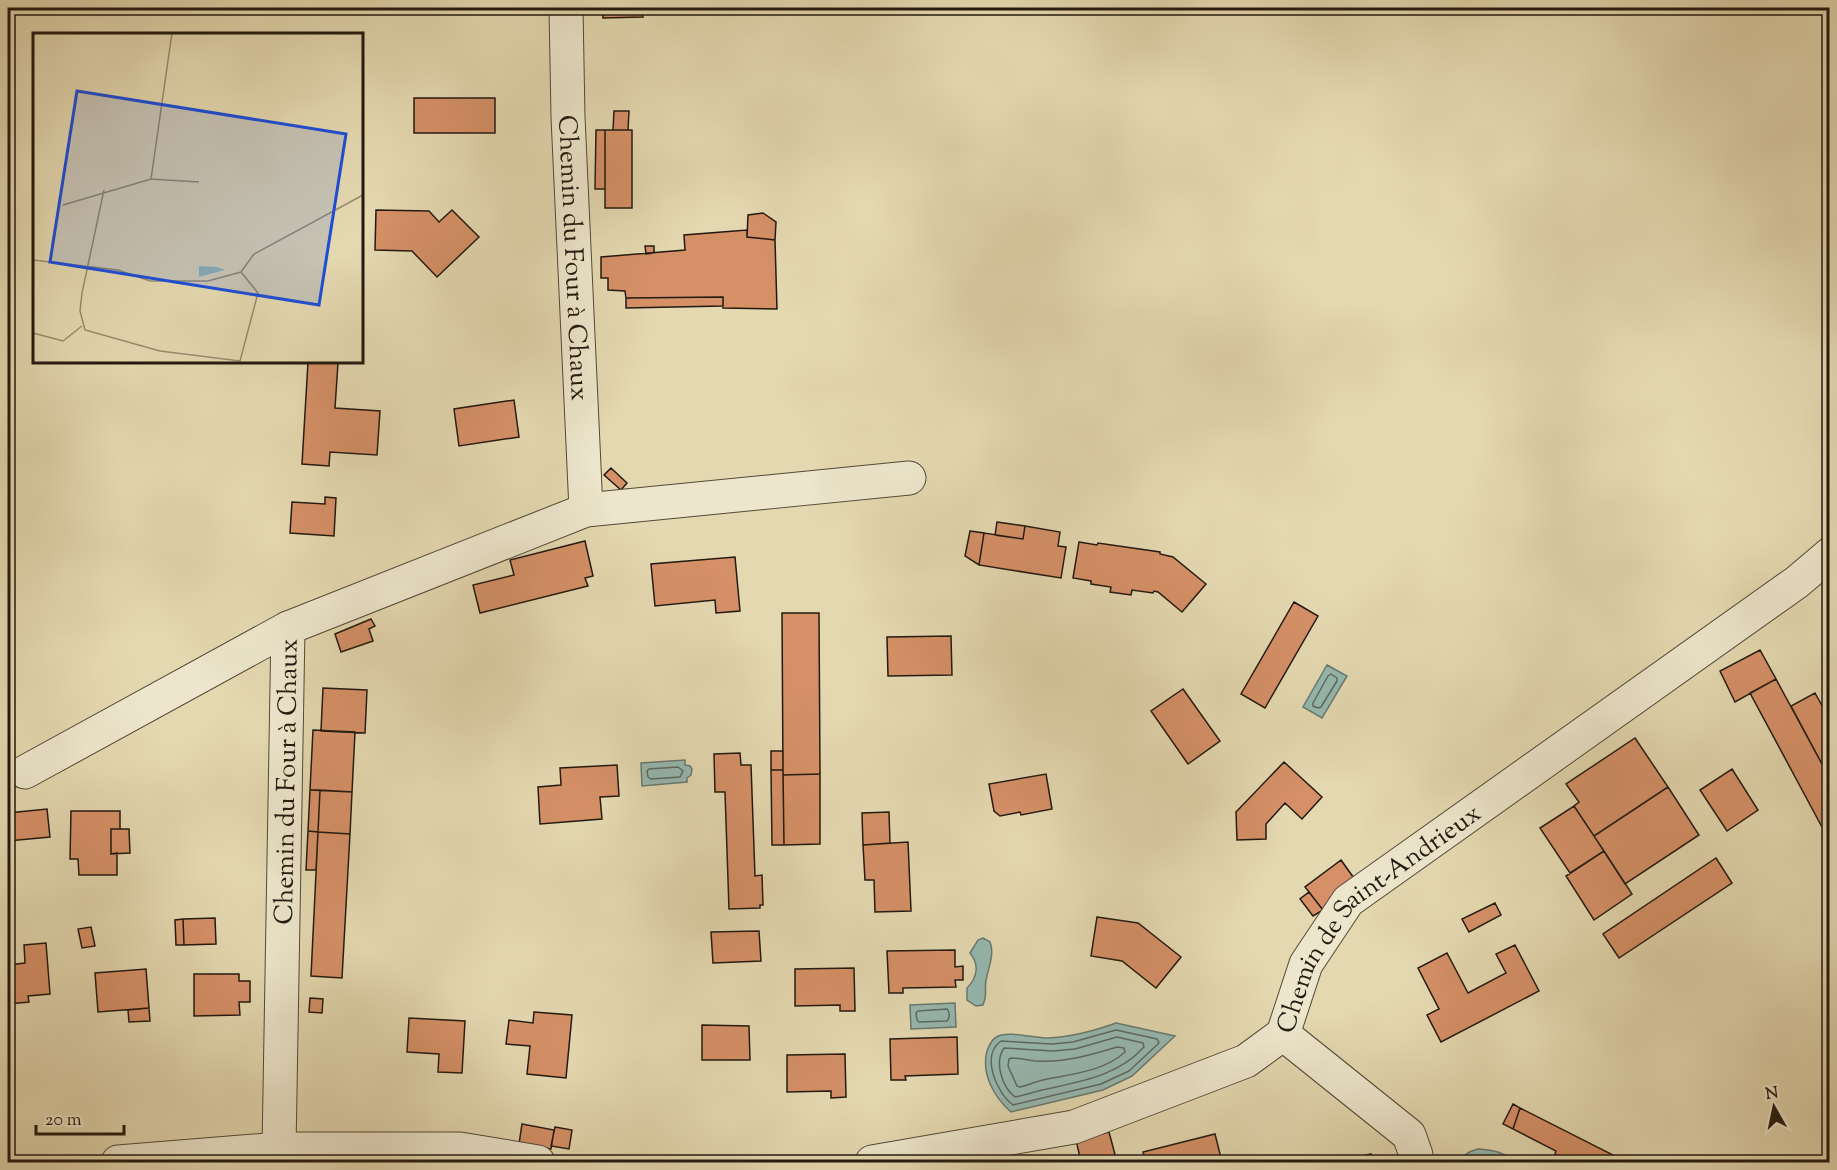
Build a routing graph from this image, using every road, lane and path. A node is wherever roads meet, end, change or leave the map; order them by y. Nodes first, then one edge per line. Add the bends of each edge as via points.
1 (566, 8) edge
2 (909, 478) dead end
3 (586, 510) junction
4 (1830, 554) edge
5 (288, 628) junction
6 (25, 772) dead end
7 (1283, 1034) junction
8 (277, 1156) edge
9 (118, 1162) edge
10 (538, 1162) edge
11 (872, 1162) edge
12 (1415, 1162) edge

1 - 3 street, Chemin du Four à Chaux
2 - 3 street, Chemin du Four à Chaux
3 - 5 street, Chemin du Four à Chaux
4 - 7 street, Chemin de Saint-Andrieux via 1797,582 1348,901 1306,964
5 - 6 street
5 - 8 street, Chemin du Four à Chaux
7 - 11 street, Chemin de Saint-Andrieux via 1246,1061 1074,1126
7 - 12 street via 1409,1134
8 - 9 street
8 - 10 street via 460,1149

